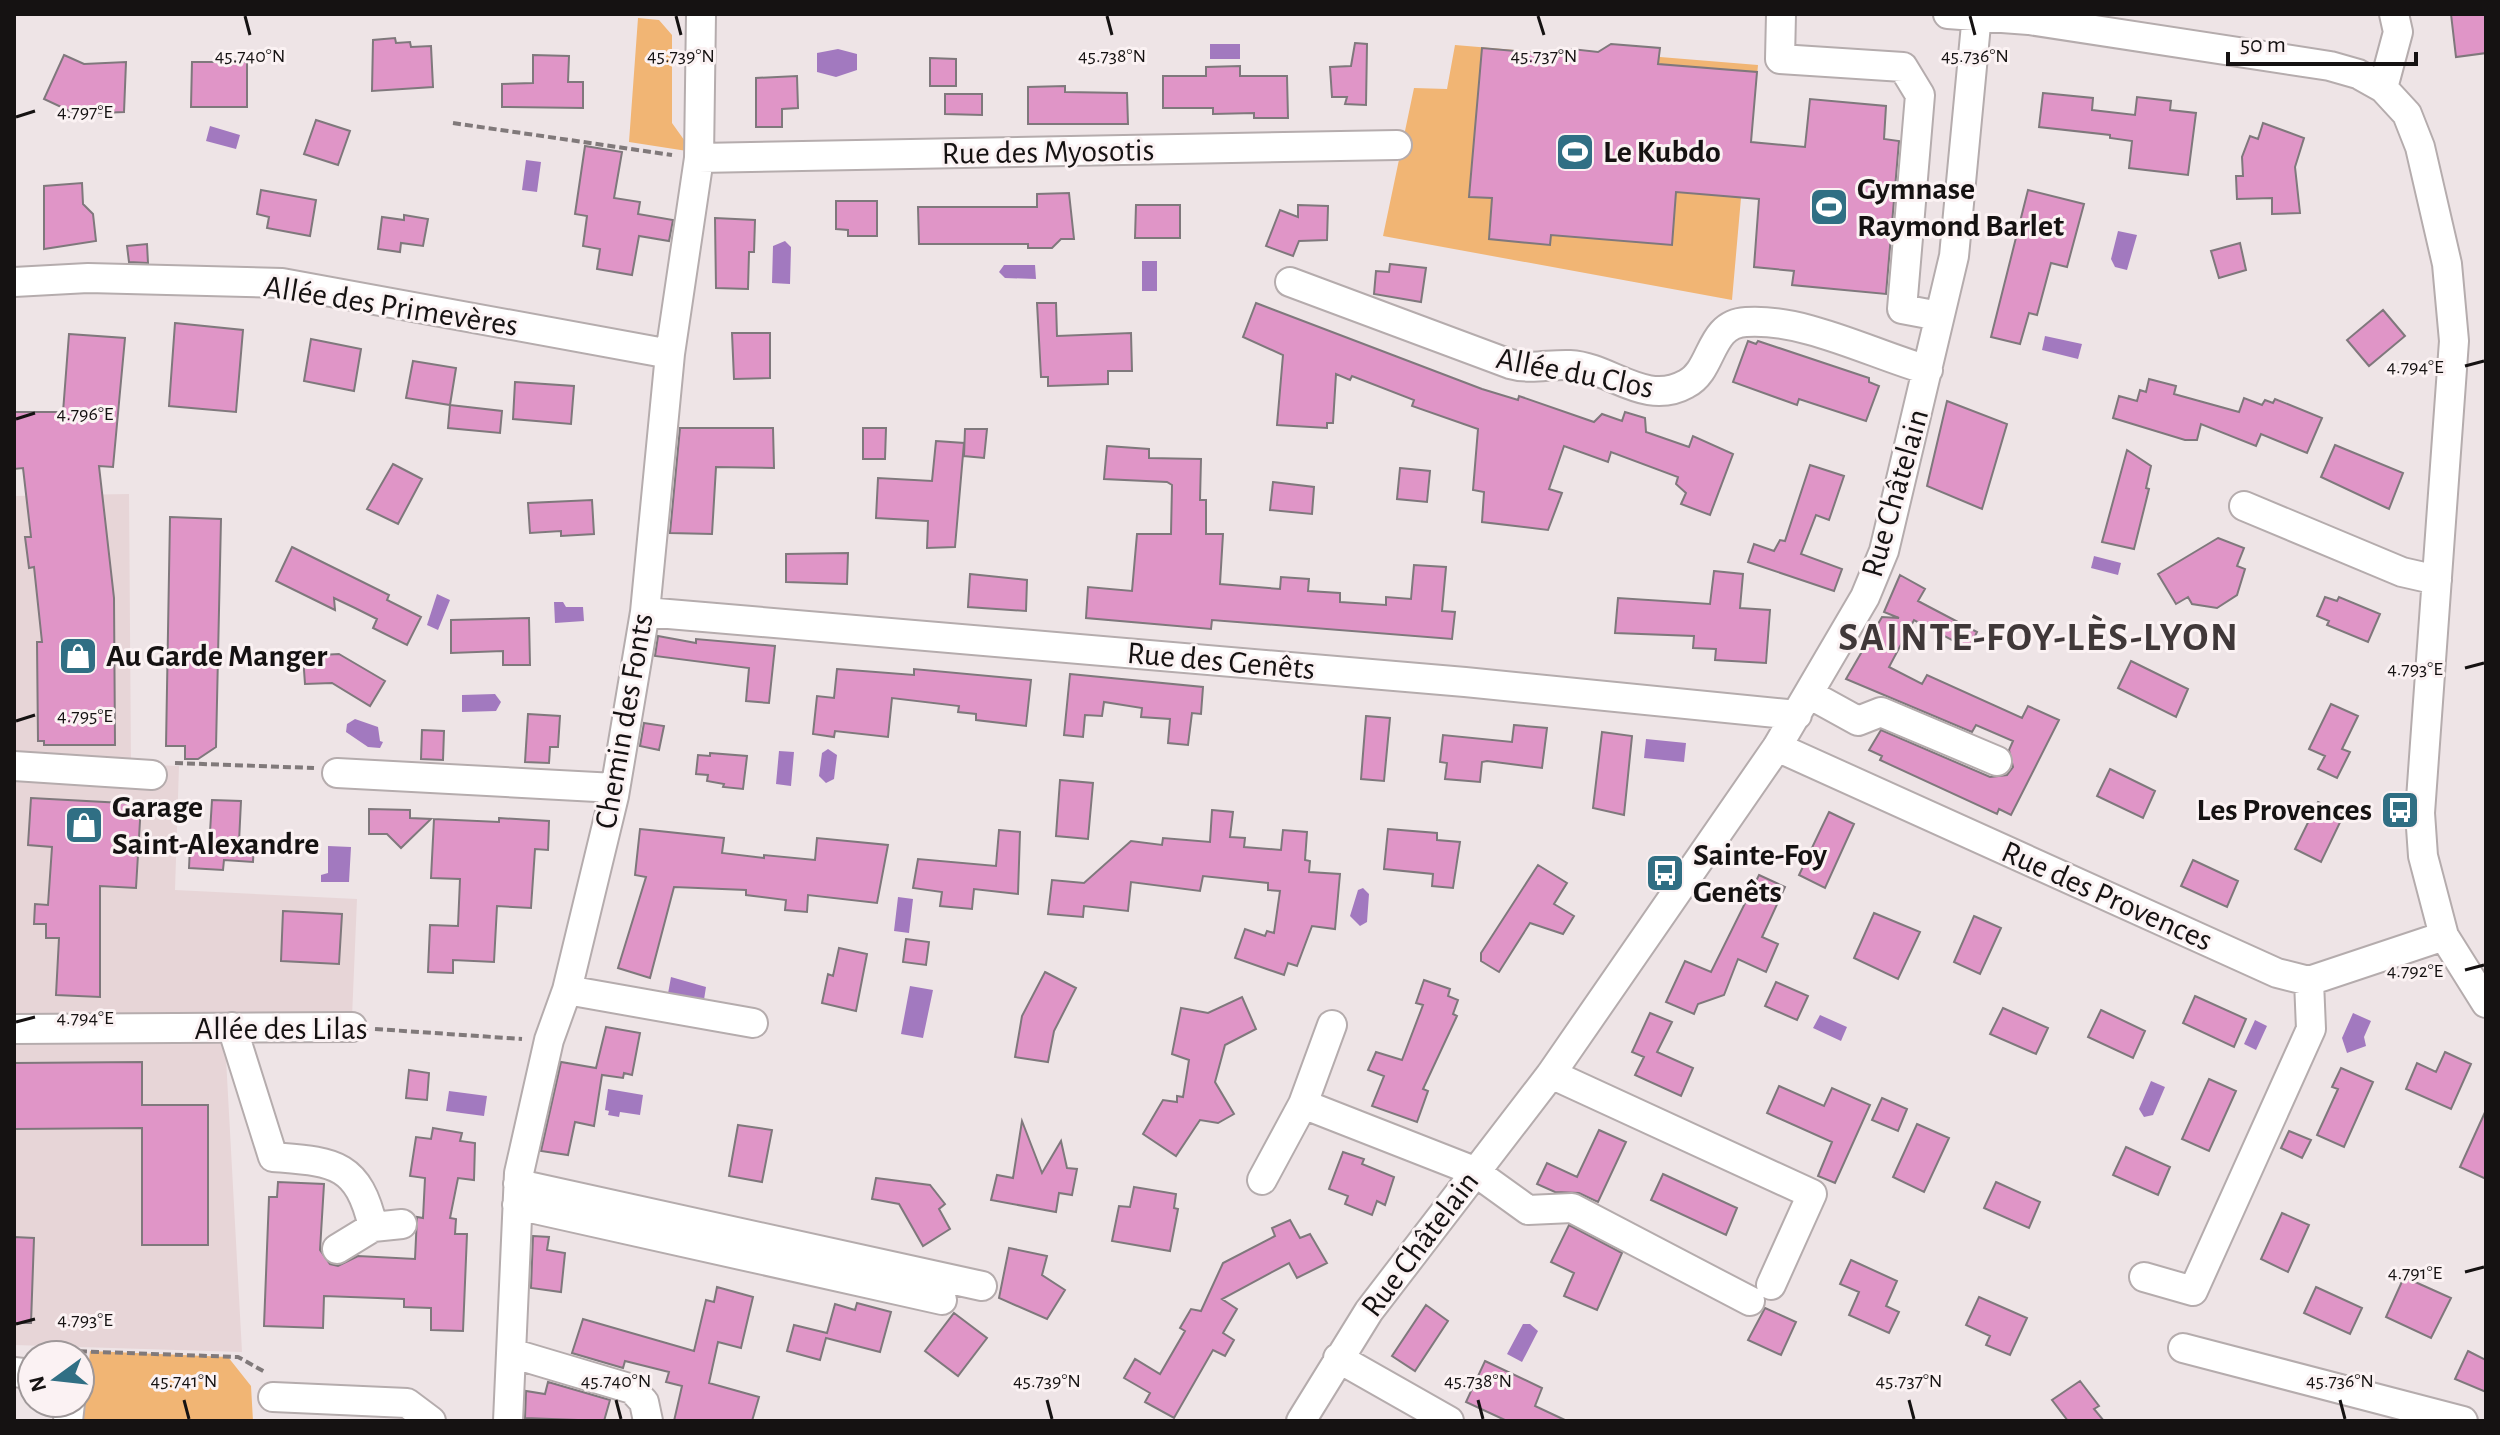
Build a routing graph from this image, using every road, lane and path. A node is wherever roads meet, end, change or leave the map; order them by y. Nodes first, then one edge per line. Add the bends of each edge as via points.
1 (701, 14) edge
2 (1781, 14) edge
3 (1948, 14) edge
4 (2394, 14) edge
5 (1977, 15) edge
6 (2383, 88) junction
7 (453, 123) dead end
8 (1397, 145) dead end
9 (699, 158) junction
10 (14, 282) edge
11 (1290, 282) dead end
12 (1939, 316) junction
13 (670, 354) junction
14 (1928, 370) junction
15 (2244, 506) dead end
16 (2437, 580) junction
17 (645, 612) junction
18 (1803, 704) junction
19 (1777, 747) junction
20 (1997, 761) dead end
21 (14, 766) edge
22 (337, 773) joint
23 (152, 775) joint
24 (615, 788) junction
25 (2444, 936) junction
26 (2309, 981) junction
27 (567, 990) junction
28 (2486, 1003) edge
29 (753, 1023) dead end
30 (1332, 1025) dead end
31 (232, 1027) junction
32 (352, 1027) joint
33 (14, 1029) edge
34 (549, 1040) junction
35 (1551, 1074) junction
36 (1303, 1104) junction
37 (1474, 1171) junction
38 (1262, 1180) dead end
39 (518, 1194) junction
40 (402, 1224) dead end
41 (373, 1227) junction
42 (337, 1249) dead end
43 (2144, 1277) dead end
44 (982, 1286) dead end
45 (942, 1300) dead end
46 (2183, 1348) dead end
47 (511, 1353) junction
48 (1338, 1358) junction
49 (96, 1362) edge
50 (273, 1397) joint
51 (431, 1421) edge
52 (508, 1421) edge
53 (648, 1421) edge
54 (1301, 1421) edge
55 (1449, 1421) edge
56 (2463, 1421) edge

1 - 9 street, Chemin des Fonts
2 - 12 street via 1780,59 1903,67 1920,95 1902,309
3 - 5 street
4 - 6 street via 2398,32
5 - 6 street via 2296,58 2358,74
5 - 12 street, Rue Châtelain via 1954,256
6 - 16 street via 2407,114 2420,147 2452,300 2454,341
7 - 9 path
8 - 9 street, Rue des Myosotis
9 - 13 street, Chemin des Fonts
10 - 13 street, Allée des Primevères via 88,278 282,283
11 - 14 street, Allée du Clos via 1510,364 1529,369 1571,365 1660,393 1687,384 1700,373 1718,336 1743,322 1785,323
12 - 14 street, Rue Châtelain
13 - 17 street, Chemin des Fonts
14 - 18 street, Rue Châtelain via 1884,551 1865,597
15 - 16 street via 2402,572
16 - 25 street via 2420,813 2423,856
17 - 18 street, Rue des Genêts via 1465,682
17 - 24 street, Chemin des Fonts
18 - 19 street, Rue Châtelain
18 - 20 street via 1858,721 1881,712
19 - 26 street, Rue des Provences via 2277,973
19 - 35 street, Rue Châtelain
21 - 23 street
22 - 23 path via 323,768 174,763
22 - 24 street
24 - 27 street, Chemin des Fonts
25 - 26 street
25 - 28 street
26 - 43 street via 2311,1029 2193,1291
27 - 29 street
27 - 34 street, Chemin des Fonts
30 - 36 street
31 - 32 street, Allée des Lilas
31 - 33 street, Allée des Lilas
31 - 41 street via 273,1157 333,1163 351,1178
32 - 34 path, Allée des Lilas
34 - 39 street, Chemin des Fonts
35 - 37 street, Rue Châtelain
35 - 37 street via 1812,1194 1760,1293 1572,1208 1528,1210
36 - 37 street
36 - 38 street
37 - 48 street, Rue Châtelain
39 - 44 street
39 - 45 street
39 - 47 street, Chemin des Fonts
40 - 41 street
41 - 42 street
46 - 56 street
47 - 52 street, Chemin des Fonts
47 - 53 street via 632,1389 644,1402
48 - 54 street, Rue Châtelain
48 - 55 street
49 - 50 path via 238,1357 264,1369
50 - 51 street via 407,1403

